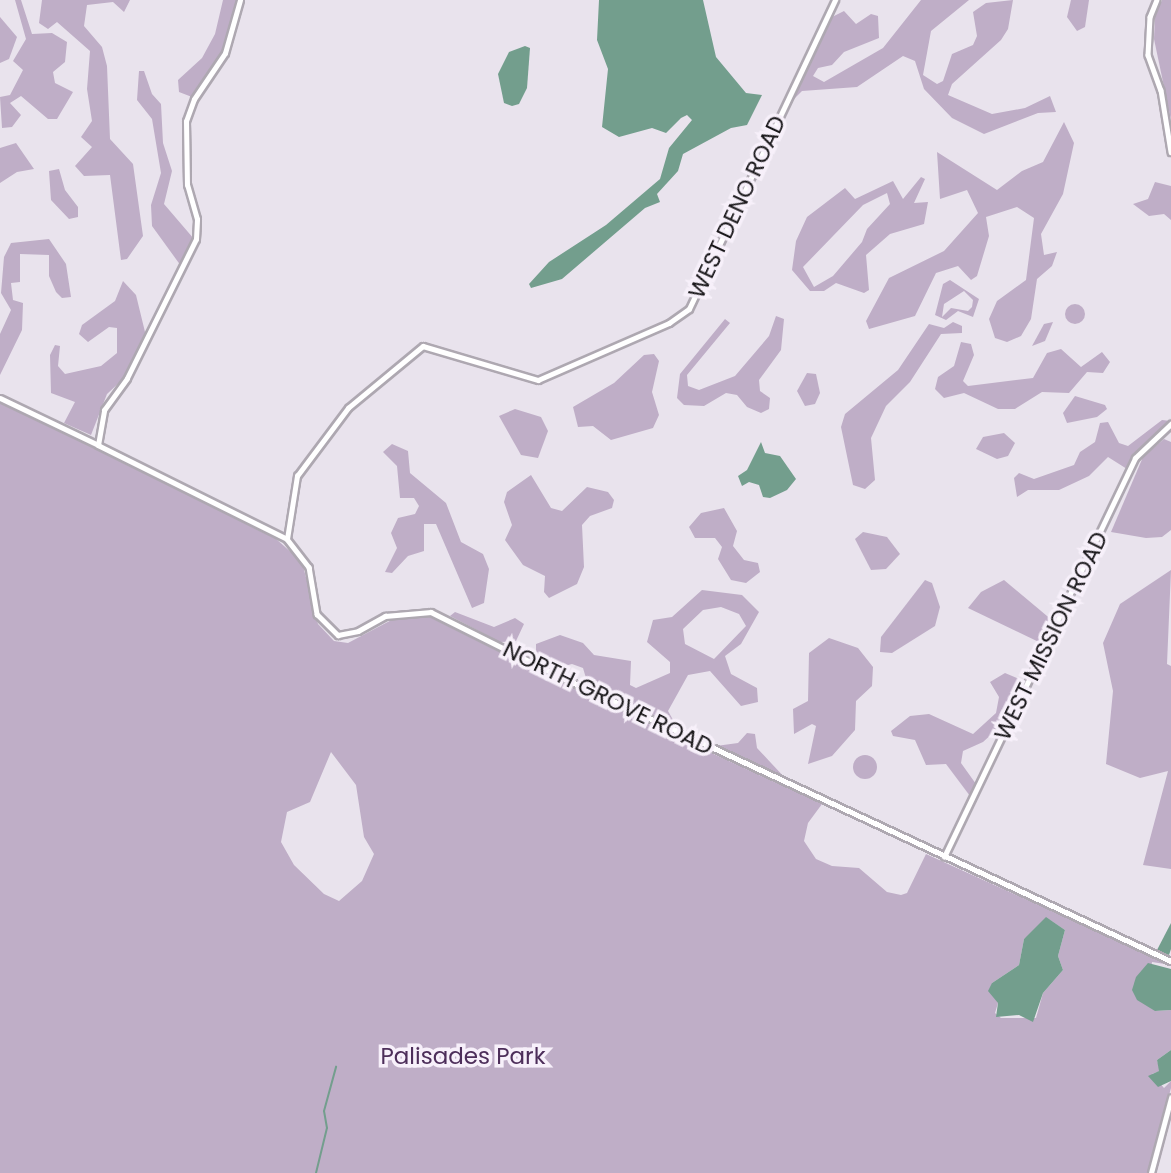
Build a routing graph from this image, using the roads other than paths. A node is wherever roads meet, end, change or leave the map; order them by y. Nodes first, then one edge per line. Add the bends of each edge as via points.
1 (240, 0) edge
2 (835, 0) edge
3 (1157, 0) edge
4 (1171, 152) edge
5 (0, 398) edge
6 (1171, 424) edge
7 (98, 445) junction
8 (286, 539) junction
9 (944, 857) junction
10 (1171, 961) edge
11 (1171, 1098) edge
12 (1151, 1173) edge

1 - 7 street via 225,54 194,99 186,121 187,185 197,219 196,239 127,378 104,410
2 - 8 street, WEST DENO ROAD via 689,309 669,323 538,380 423,346 348,408 297,476
3 - 4 street via 1150,17 1148,55 1161,90
5 - 7 street
6 - 9 street, WEST MISSION ROAD via 1135,458
7 - 8 street, NORTH GROVE ROAD
8 - 9 street, NORTH GROVE ROAD via 309,567 317,614 338,635 358,631 385,615 431,612
9 - 10 street, NORTH GROVE ROAD
11 - 12 street

